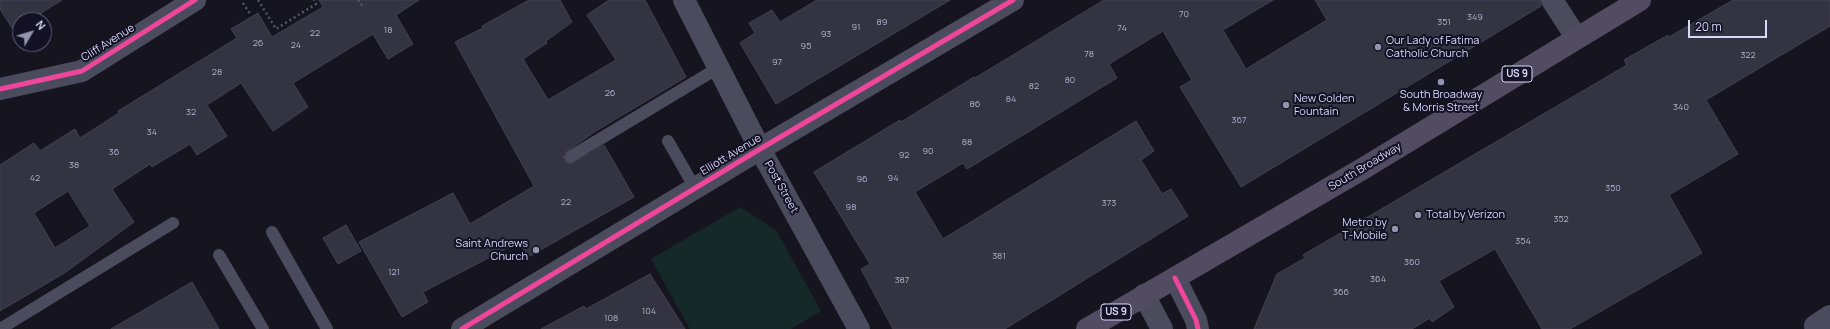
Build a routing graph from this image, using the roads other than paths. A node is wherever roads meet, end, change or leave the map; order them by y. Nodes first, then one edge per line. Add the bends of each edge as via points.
1 (195, 0) edge
2 (684, 0) edge
3 (1012, 0) edge
4 (1552, 0) edge
5 (1640, 0) edge
6 (1576, 37) junction
7 (718, 68) junction
8 (0, 89) edge
9 (668, 141) dead end
10 (760, 149) junction
11 (570, 157) dead end
12 (695, 188) junction
13 (173, 223) dead end
14 (272, 232) dead end
15 (219, 255) dead end
16 (1175, 278) junction
17 (1144, 295) junction
18 (0, 329) edge
19 (264, 329) edge
20 (327, 329) edge
21 (462, 329) edge
22 (859, 329) edge
23 (1088, 329) edge
24 (1162, 329) edge
25 (1198, 329) edge

1 - 8 street, Cliff Avenue via 82,71
2 - 7 street, Post Street
3 - 10 street, Elliott Avenue
4 - 6 street
5 - 6 main road, South Broadway / US 9
6 - 16 main road, South Broadway / US 9 via 1364,168
7 - 10 street, Post Street
7 - 11 lane
9 - 12 lane
10 - 12 street, Elliott Avenue
10 - 22 street, Post Street
12 - 21 street, Elliott Avenue
13 - 18 lane
14 - 20 lane
15 - 19 lane
16 - 17 main road, South Broadway / US 9
16 - 25 street
17 - 23 main road, South Broadway / US 9
17 - 24 street

